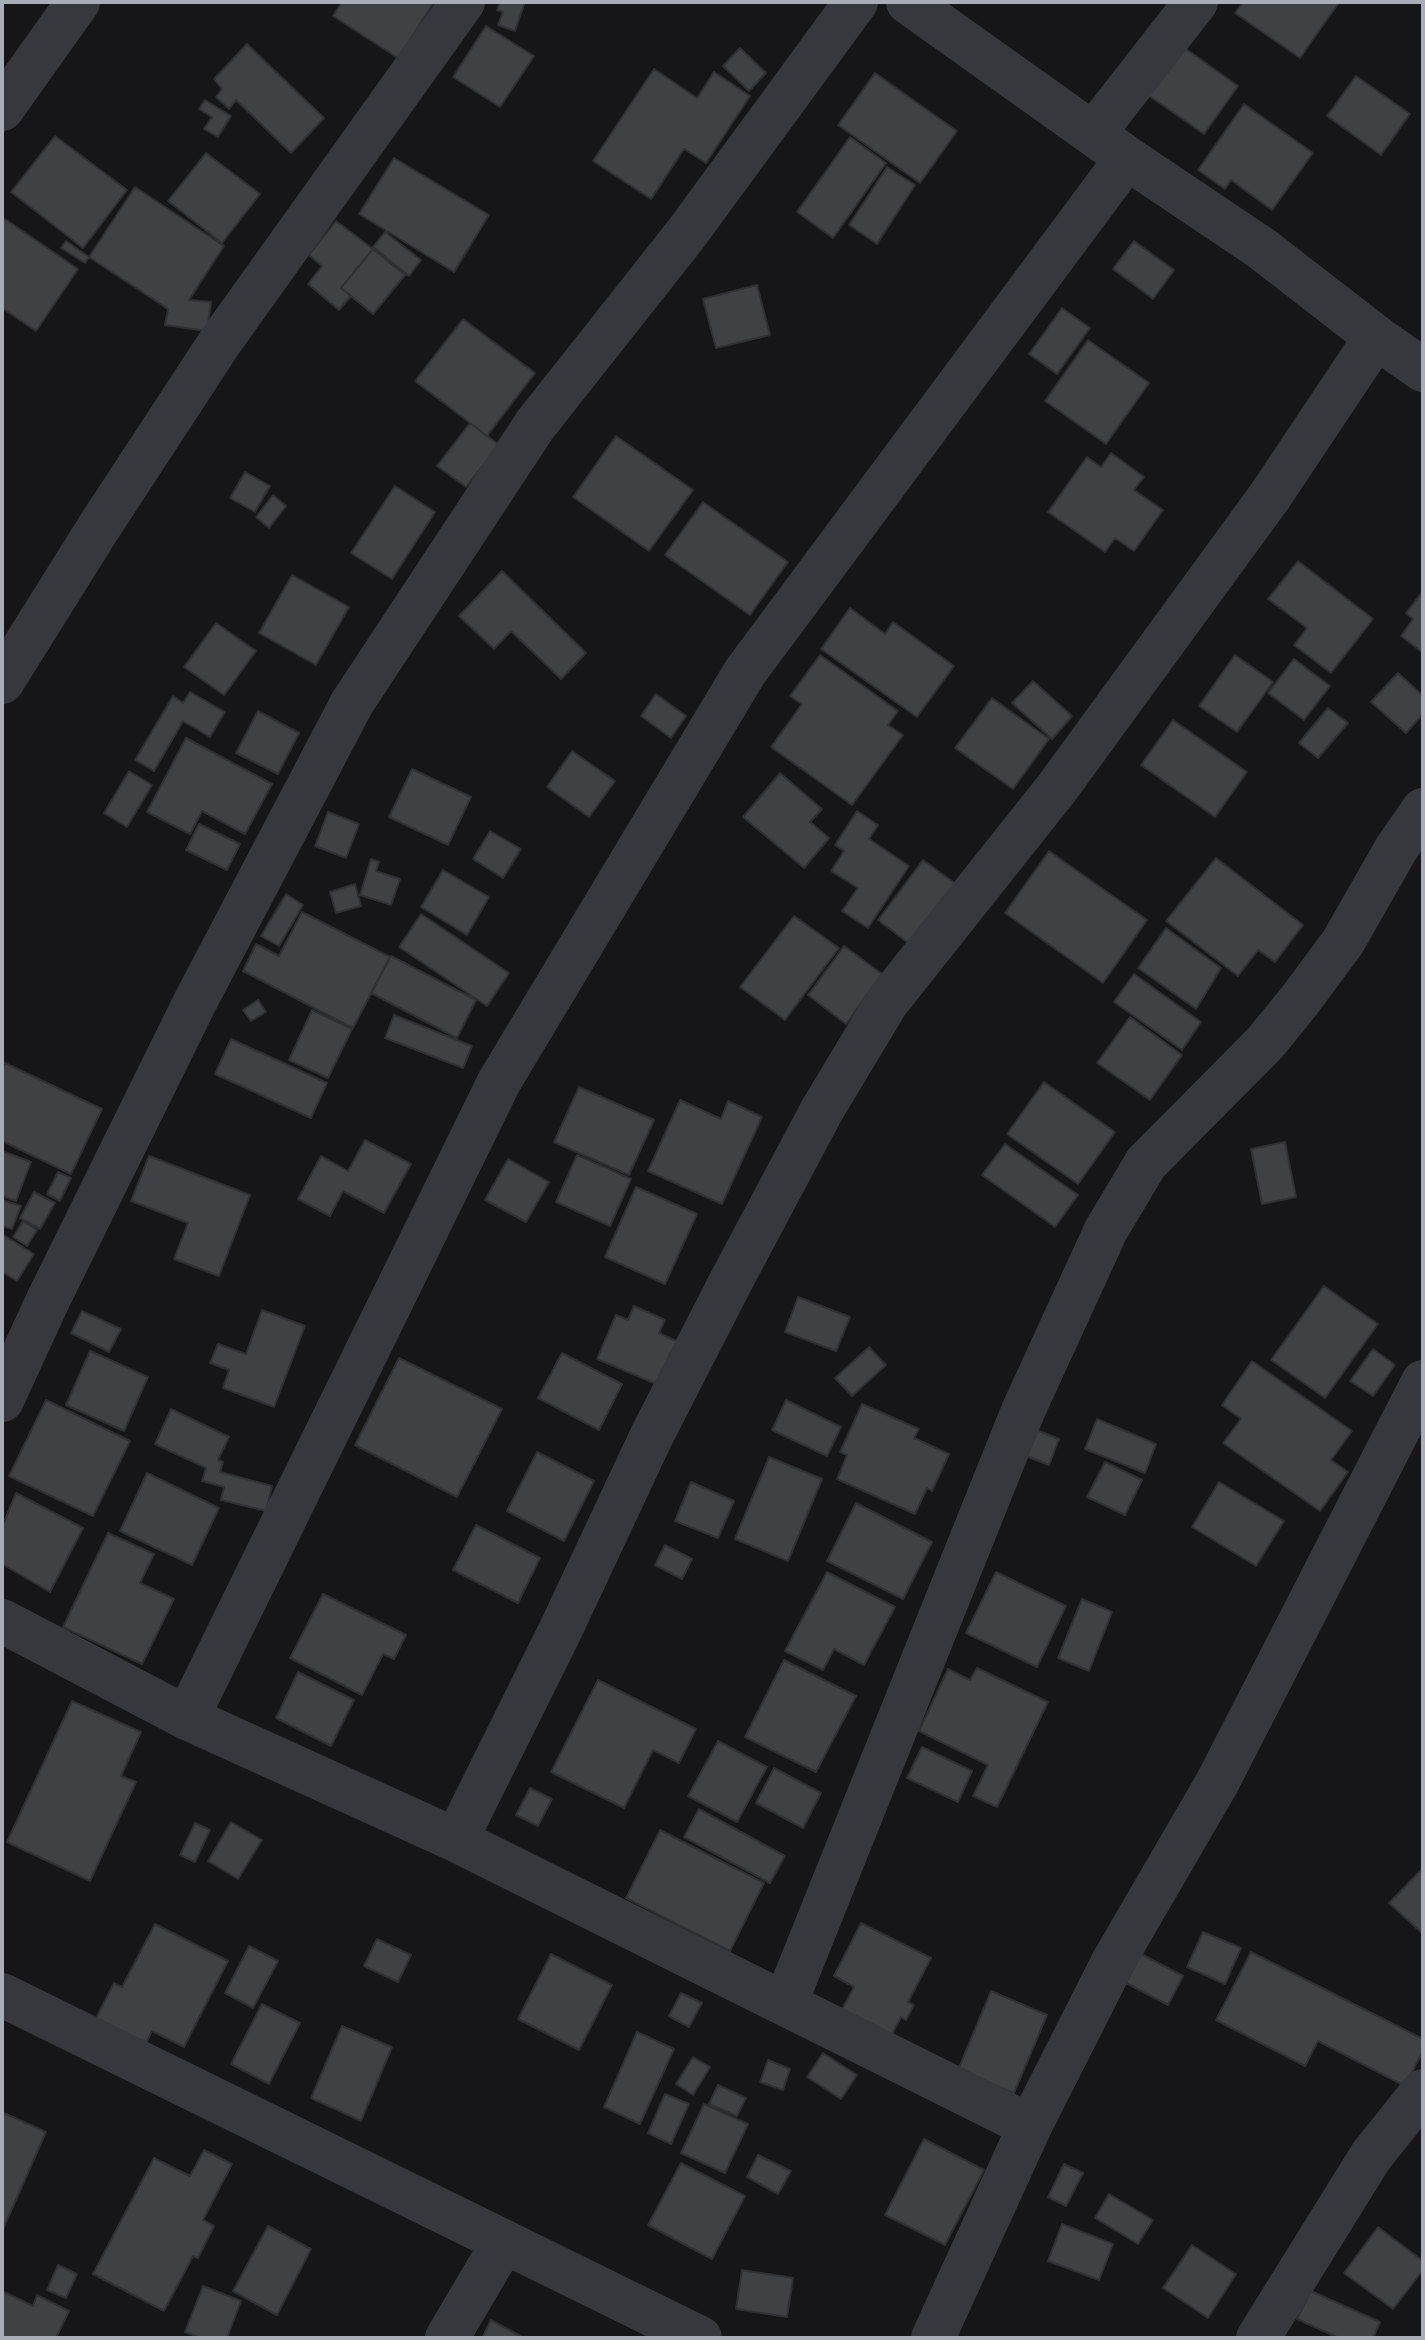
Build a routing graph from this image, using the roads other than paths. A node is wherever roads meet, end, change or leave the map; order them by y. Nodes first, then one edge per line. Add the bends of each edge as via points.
1 (78, 2) edge
2 (463, 2) edge
3 (856, 2) edge
4 (908, 2) edge
5 (1196, 2) edge
6 (2, 109) edge
7 (1110, 146) junction
8 (1376, 337) junction
9 (1423, 370) edge
10 (2, 682) edge
11 (1423, 810) edge
12 (1423, 1382) edge
13 (2, 1400) edge
14 (2, 1621) edge
15 (187, 1718) junction
16 (456, 1840) junction
17 (2, 1995) edge
18 (785, 2004) junction
19 (1423, 2091) edge
20 (1030, 2126) junction
21 (503, 2243) junction
22 (447, 2338) edge
23 (700, 2338) edge
24 (933, 2338) edge
25 (1258, 2338) edge

1 - 6 street
2 - 10 street via 220,342
3 - 13 street via 686,234 535,425 352,703 195,1002
4 - 7 street
5 - 7 street
7 - 8 street via 1261,248
7 - 15 street via 745,672 499,1082
8 - 9 street
8 - 16 street via 1270,496 1057,788 887,1002 822,1110 652,1435
11 - 18 street via 1343,942 1300,1000 1265,1043 1146,1163 1106,1230 1023,1411
12 - 20 street via 1217,1783 1113,1962
14 - 15 street
15 - 16 street
16 - 18 street
17 - 21 street
18 - 20 street
19 - 25 street via 1371,2156
20 - 24 street
21 - 22 street
21 - 23 street

